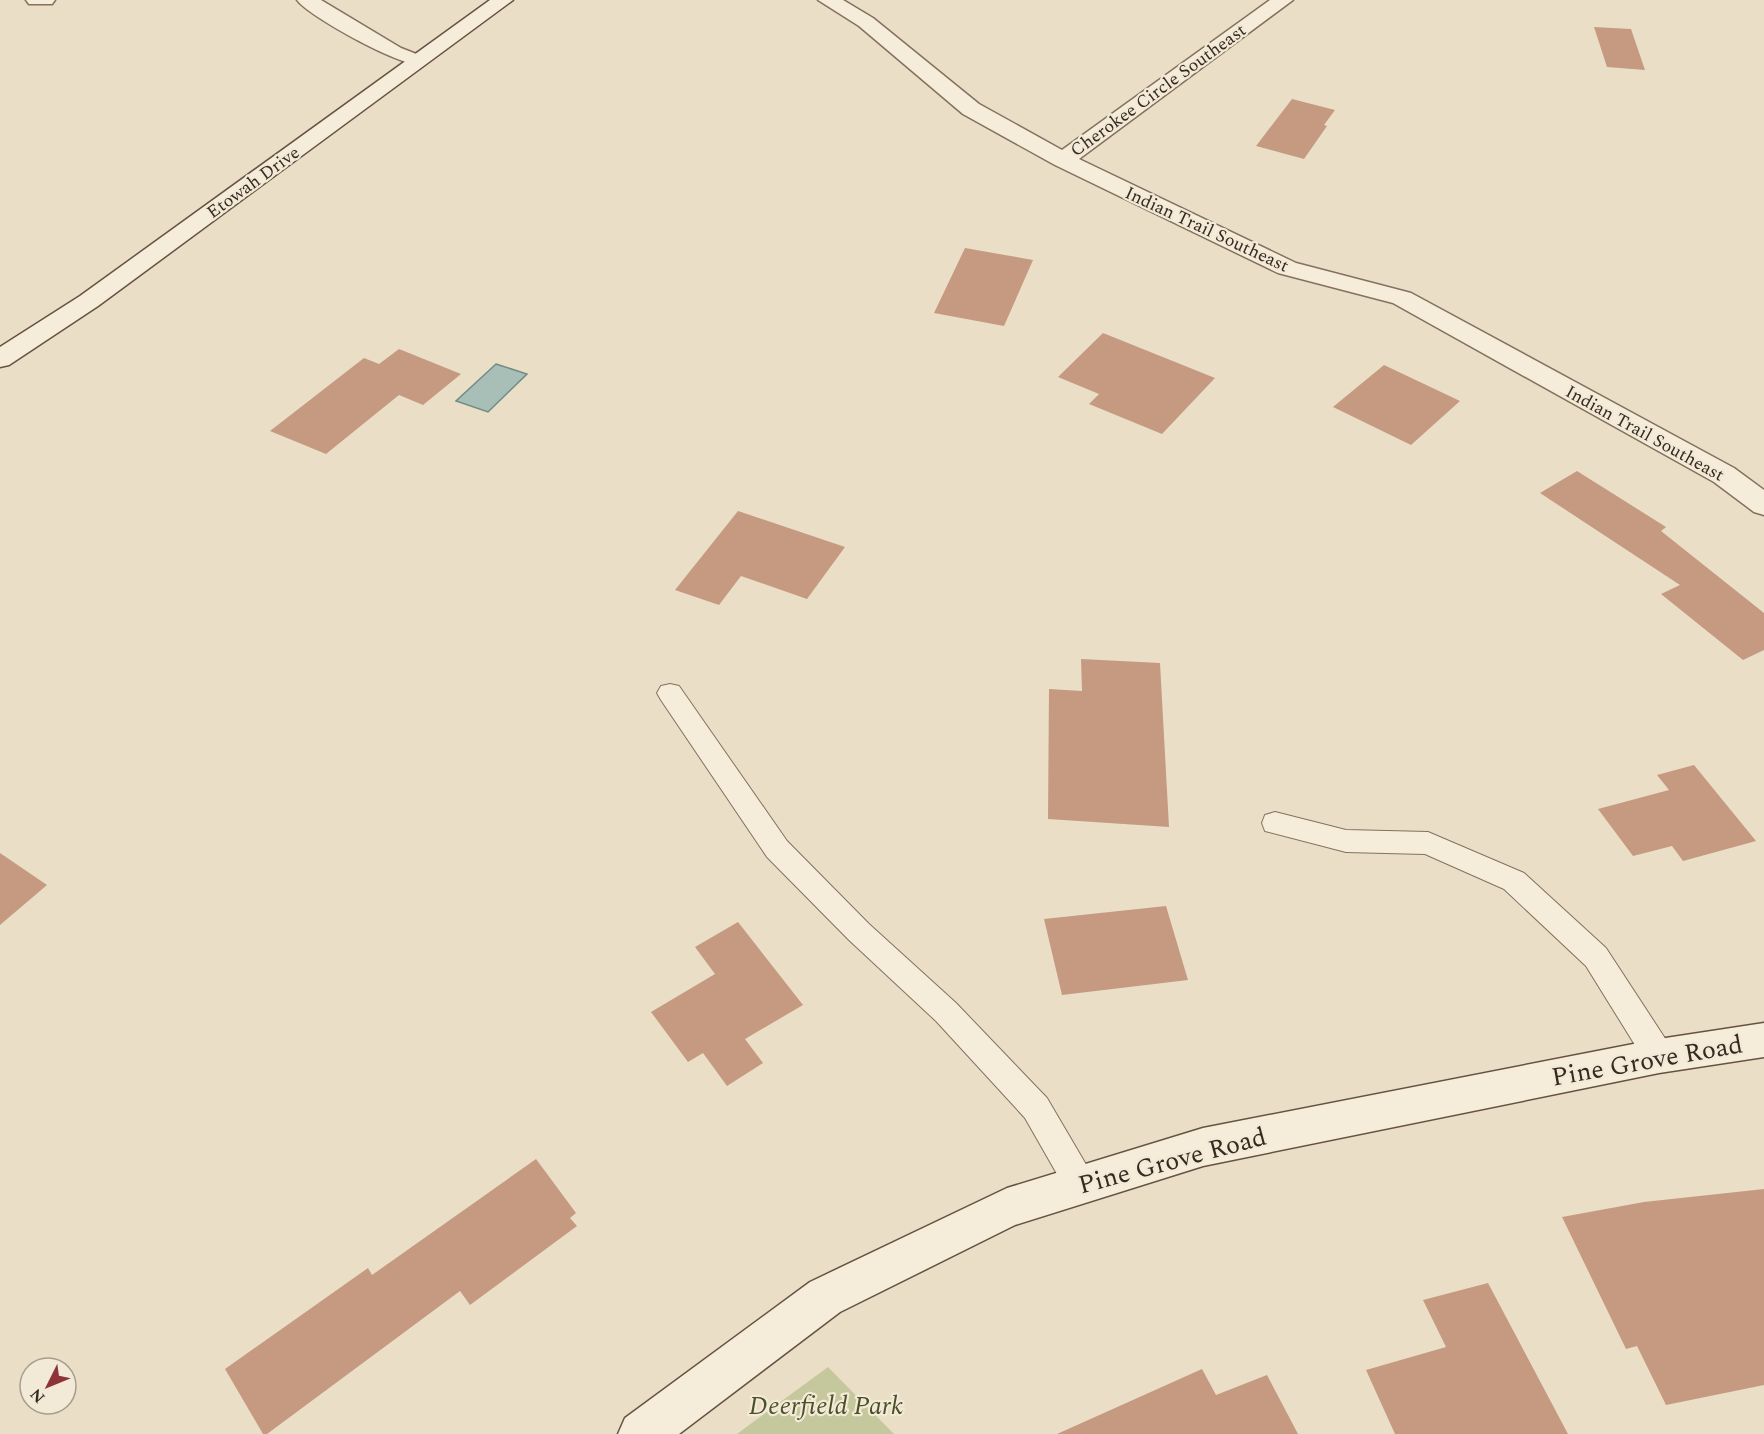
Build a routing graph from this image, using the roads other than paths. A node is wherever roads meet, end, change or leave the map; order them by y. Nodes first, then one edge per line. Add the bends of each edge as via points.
1 (36, 0) edge
2 (45, 0) edge
3 (307, 0) edge
4 (503, 0) edge
5 (828, 0) edge
6 (1283, 0) edge
7 (417, 61) junction
8 (1063, 160) junction
9 (0, 359) edge
10 (1761, 499) edge
11 (670, 693) dead end
12 (1275, 823) dead end
13 (1764, 1040) edge
14 (1659, 1056) junction
15 (1080, 1184) junction
16 (640, 1434) edge

1 - 2 street
3 - 7 street via 394,52
4 - 7 street, Etowah Drive
5 - 8 street, Indian Trail Southeast via 866,22 971,109
6 - 8 street, Cherokee Circle Southeast
7 - 9 street, Etowah Drive via 89,301
8 - 10 street, Indian Trail Southeast via 1287,268 1402,298
11 - 15 lane via 777,849 946,1012 1036,1108
12 - 14 lane via 1346,841 1428,843 1514,881 1596,957
13 - 14 street, Pine Grove Road
14 - 15 street, Pine Grove Road via 1203,1147
15 - 16 street, Pine Grove Road via 1007,1208 825,1297

